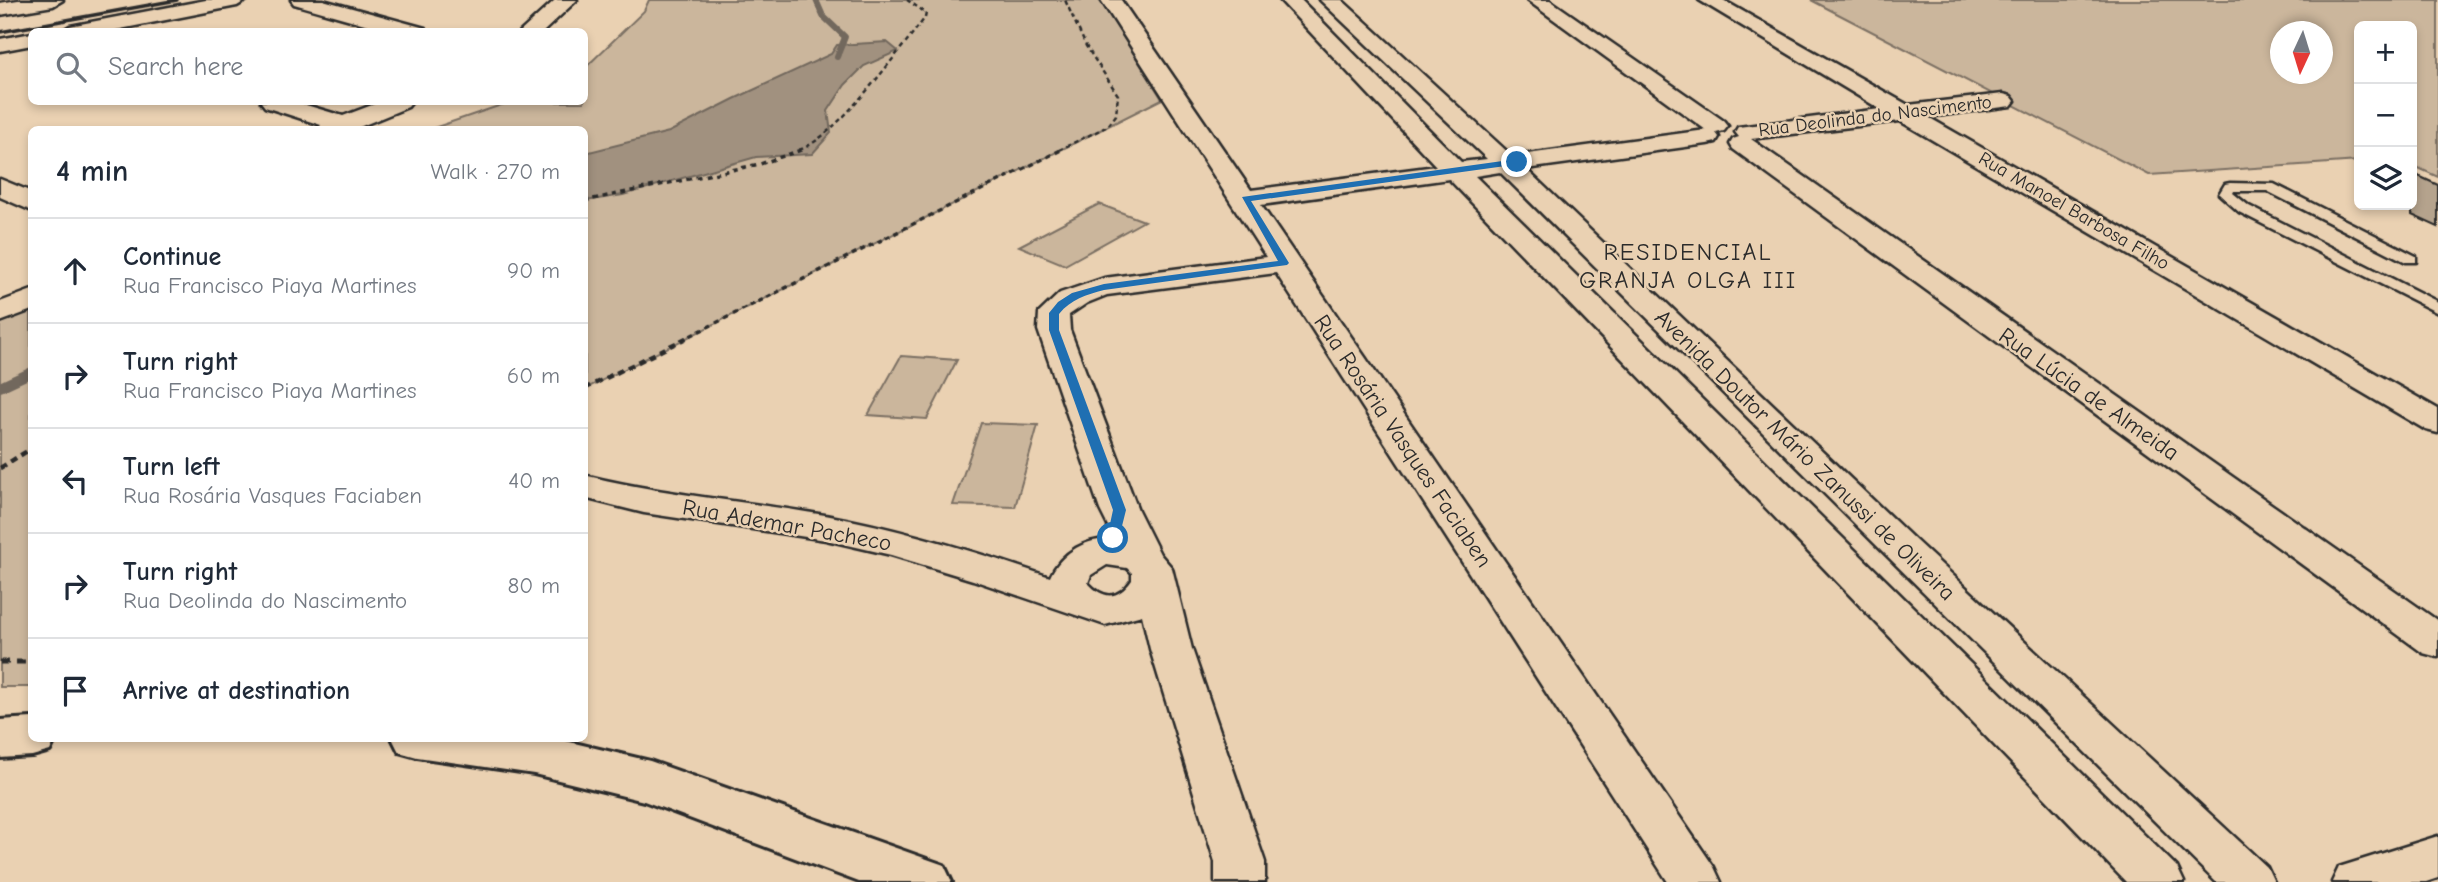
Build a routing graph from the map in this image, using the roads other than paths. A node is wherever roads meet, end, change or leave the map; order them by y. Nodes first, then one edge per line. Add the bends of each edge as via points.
1 (53, 0) edge
2 (237, 0) edge
3 (301, 0) edge
4 (567, 0) edge
5 (1111, 0) edge
6 (1290, 0) edge
7 (1331, 0) edge
8 (1537, 0) edge
9 (1709, 0) edge
10 (0, 9) edge
11 (91, 28) edge
12 (403, 28) edge
13 (535, 28) edge
14 (28, 40) edge
15 (0, 45) edge
16 (2003, 101) dead end
17 (281, 105) edge
18 (392, 105) edge
19 (1904, 113) junction
20 (334, 126) edge
21 (340, 126) edge
22 (1728, 135) junction
23 (1503, 164) junction
24 (1456, 170) junction
25 (0, 187) edge
26 (1245, 199) junction
27 (28, 201) edge
28 (2411, 259) dead end
29 (1284, 263) junction
30 (28, 301) edge
31 (2438, 308) edge
32 (0, 313) edge
33 (2438, 423) edge
34 (588, 487) edge
35 (1119, 510) junction
36 (1149, 569) junction
37 (1085, 583) junction
38 (2438, 642) edge
39 (1171, 649) junction
40 (446, 742) edge
41 (2438, 856) edge
42 (924, 882) edge
43 (1240, 882) edge
44 (1696, 882) edge
45 (2159, 882) edge
46 (2249, 882) edge
47 (2357, 882) edge

1 - 10 street
2 - 11 street
3 - 12 street
4 - 13 street
5 - 26 street, Rua Rosária Vasques Faciaben
6 - 24 street, Avenida Doutor Mário Zanussi de Oliveira
7 - 23 street, Avenida Doutor Mário Zanussi de Oliveira
8 - 22 street, Rua Lúcia de Almeida
9 - 19 street, Rua Manoel Barbosa Filho
14 - 15 street
16 - 19 street, Rua Deolinda do Nascimento
17 - 20 street
18 - 21 street
19 - 22 street, Rua Deolinda do Nascimento
19 - 33 street, Rua Manoel Barbosa Filho
22 - 23 street, Rua Deolinda do Nascimento
22 - 38 street, Rua Lúcia de Almeida
23 - 24 street, Rua Deolinda do Nascimento
23 - 46 street, Avenida Doutor Mário Zanussi de Oliveira
24 - 26 street, Rua Deolinda do Nascimento
24 - 45 street, Avenida Doutor Mário Zanussi de Oliveira
25 - 27 street
26 - 29 street, Rua Rosária Vasques Faciaben
28 - 31 lane via 2269,187 2230,187 2226,194 2244,209
29 - 35 street via 1104,287 1076,295 1054,313 1054,330
29 - 44 street, Rua Rosária Vasques Faciaben
30 - 32 street
34 - 37 street, Rua Ademar Pacheco via 697,511 892,542 988,569
35 - 36 street
35 - 37 street via 1113,538
36 - 37 street via 1121,552
36 - 37 street via 1152,588 1121,608
36 - 39 street
37 - 39 street, Rua Ademar Pacheco via 1156,633
39 - 43 street via 1240,862
40 - 42 street via 534,754 650,782
41 - 47 street

